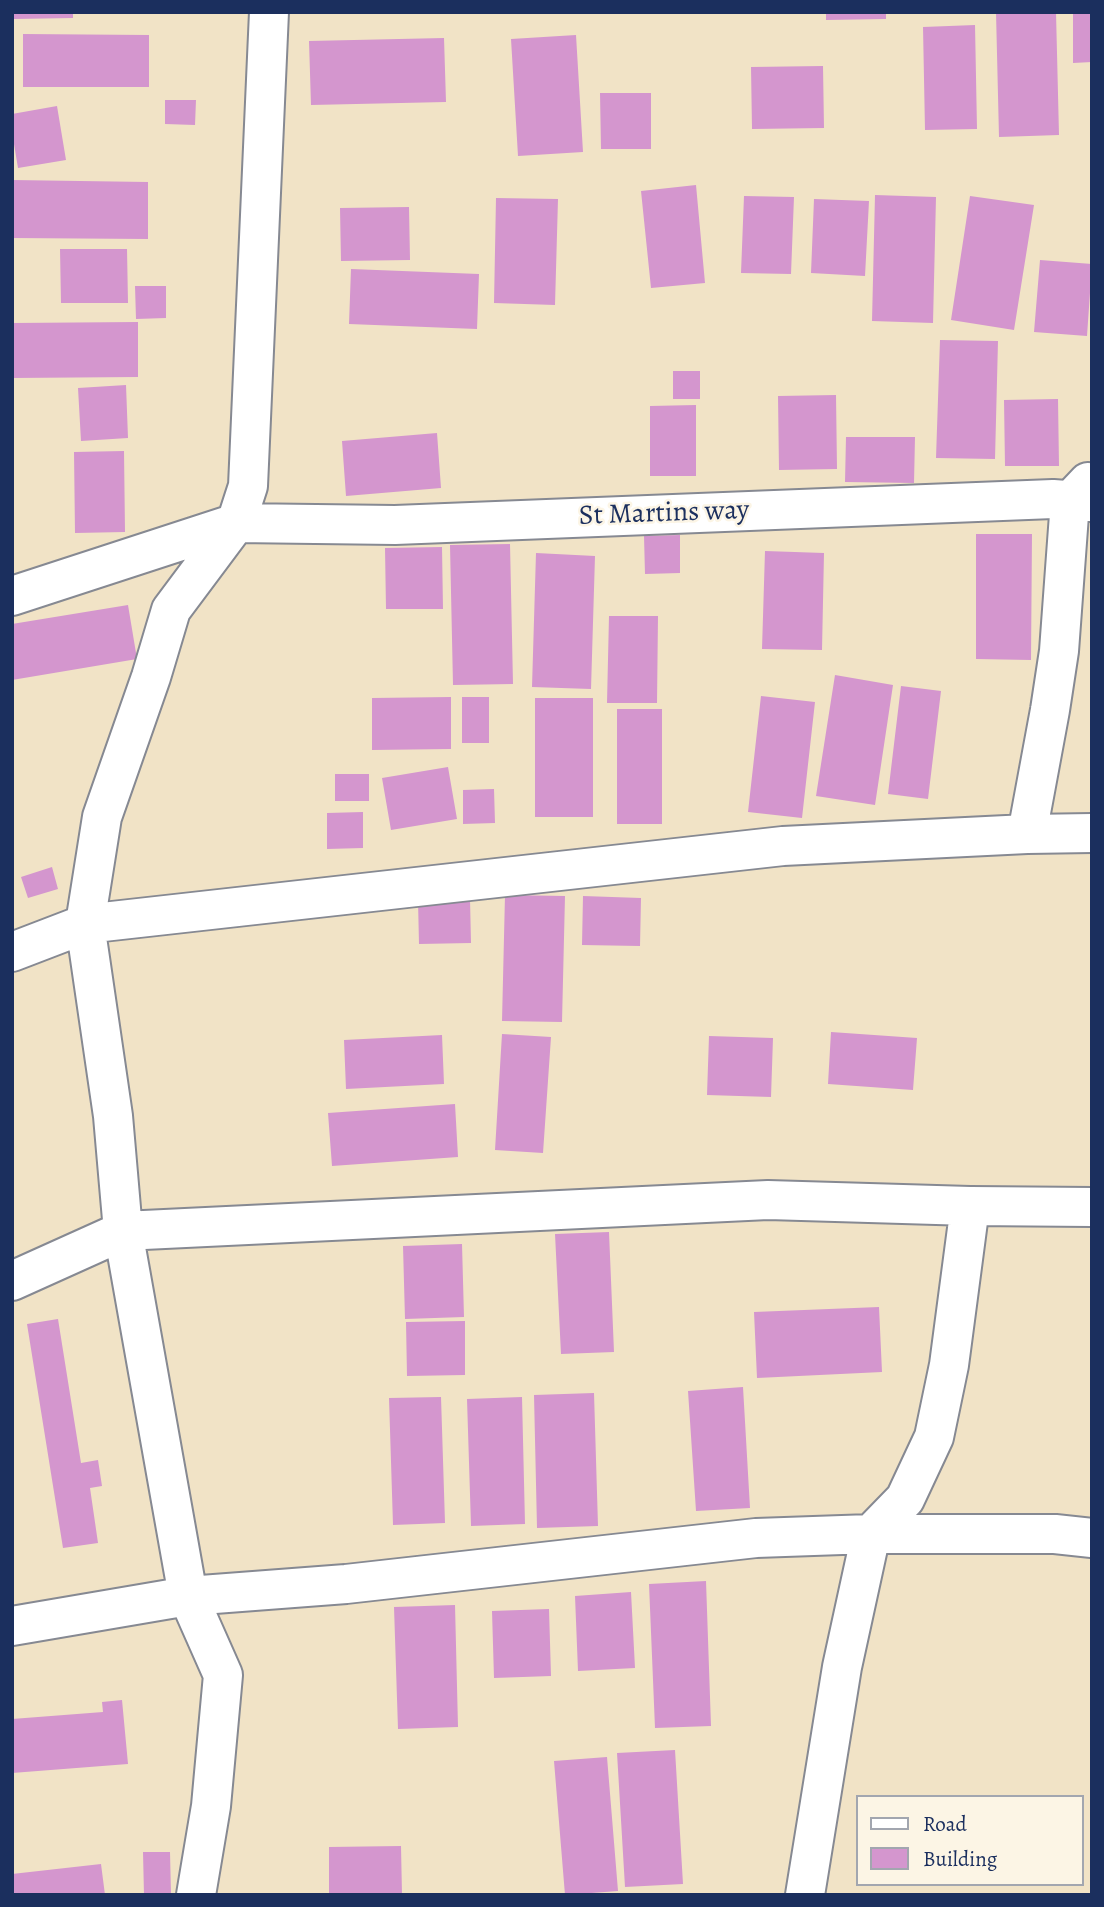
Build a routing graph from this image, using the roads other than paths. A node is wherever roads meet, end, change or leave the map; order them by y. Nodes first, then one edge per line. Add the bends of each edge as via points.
1 (270, 12) edge
2 (1085, 494) edge
3 (236, 523) junction
4 (12, 596) edge
5 (1092, 833) edge
6 (1027, 834) junction
7 (85, 924) junction
8 (12, 952) edge
9 (970, 1206) junction
10 (1092, 1207) edge
11 (123, 1231) junction
12 (12, 1281) edge
13 (871, 1534) junction
14 (1092, 1538) edge
15 (188, 1596) junction
16 (12, 1626) edge
17 (196, 1895) edge
18 (805, 1895) edge

1 - 3 street via 248,486
2 - 3 street, St Martins way via 1053,499 394,525
2 - 6 street
3 - 4 street, St Martins way
3 - 7 street via 171,610 102,817
5 - 6 street
6 - 7 street via 783,846
7 - 8 street
7 - 11 street via 113,1116
9 - 10 street
9 - 11 street via 768,1200
9 - 13 street via 949,1365 934,1437 905,1499
11 - 12 street
11 - 15 street
13 - 14 street
13 - 15 street via 756,1538 346,1584
13 - 18 street via 842,1667
15 - 16 street
15 - 17 street via 223,1675 211,1806

